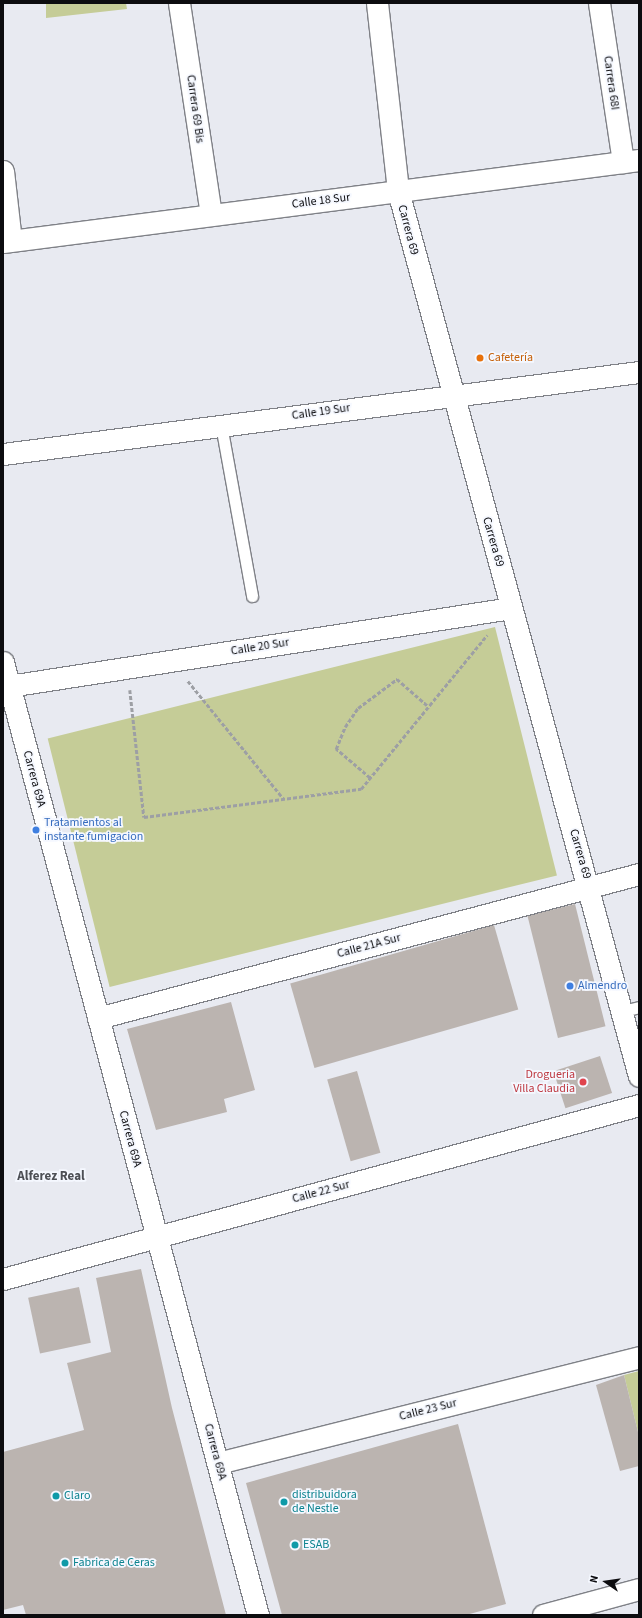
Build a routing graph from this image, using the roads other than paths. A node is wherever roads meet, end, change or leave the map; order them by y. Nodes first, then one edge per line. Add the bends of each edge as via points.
1 (179, 3) edge
2 (377, 3) edge
3 (599, 3) edge
4 (631, 161) edge
5 (3, 171) edge
6 (398, 191) junction
7 (211, 215) junction
8 (7, 242) edge
9 (639, 372) edge
10 (451, 394) junction
11 (221, 425) junction
12 (3, 454) edge
13 (252, 596) dead end
14 (511, 608) junction
15 (3, 662) edge
16 (9, 686) junction
17 (639, 874) edge
18 (590, 887) junction
19 (631, 1009) edge
20 (98, 1018) junction
21 (639, 1076) edge
22 (639, 1105) edge
23 (157, 1237) junction
24 (3, 1279) edge
25 (639, 1356) edge
26 (218, 1463) junction
27 (639, 1590) edge
28 (258, 1615) edge
29 (543, 1615) edge

1 - 7 street, Carrera 69 Bis
2 - 6 street, Carrera 69
3 - 4 street, Carrera 68I
4 - 6 street, Calle 18 Sur
5 - 8 street
6 - 7 street, Calle 18 Sur
6 - 10 street, Carrera 69
7 - 8 street, Calle 18 Sur
9 - 10 street, Calle 19 Sur
10 - 11 street, Calle 19 Sur
10 - 14 street, Carrera 69
11 - 12 street, Calle 19 Sur
11 - 13 lane
14 - 16 street, Calle 20 Sur
14 - 18 street, Carrera 69
15 - 16 street, Carrera 69A
16 - 20 street, Carrera 69A
17 - 18 street, Calle 21A Sur
18 - 19 street, Carrera 69
18 - 20 street, Calle 21A Sur
19 - 21 street, Carrera 69
20 - 23 street, Carrera 69A
22 - 23 street, Calle 22 Sur
23 - 24 street, Calle 22 Sur
23 - 26 street, Carrera 69A
25 - 26 street, Calle 23 Sur
26 - 28 street, Carrera 69A
27 - 29 street

